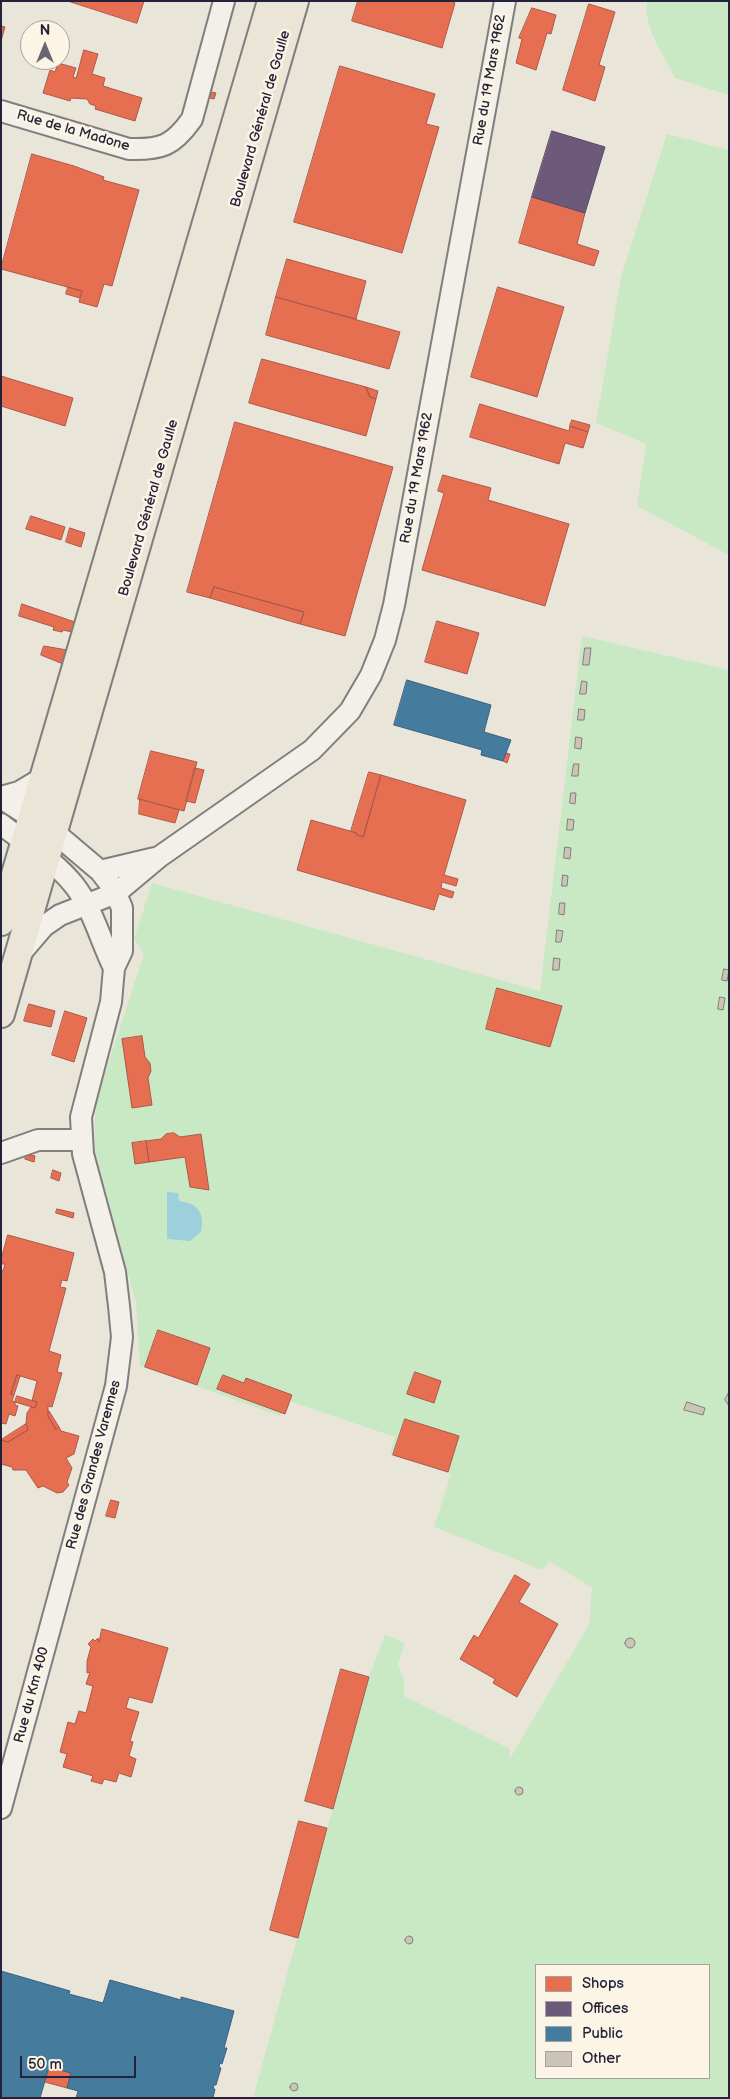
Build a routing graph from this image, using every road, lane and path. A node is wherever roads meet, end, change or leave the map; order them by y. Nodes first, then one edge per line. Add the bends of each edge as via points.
1 (224, 1) edge
2 (271, 1) edge
3 (295, 1) edge
4 (505, 1) edge
5 (1, 111) edge
6 (44, 777) junction
7 (1, 797) edge
8 (31, 817) junction
9 (1, 824) edge
10 (54, 832) junction
11 (23, 842) junction
12 (159, 857) junction
13 (47, 858) junction
14 (100, 871) junction
15 (116, 893) junction
16 (86, 904) junction
17 (1, 922) edge
18 (17, 958) junction
19 (114, 968) junction
20 (1, 1014) edge
21 (82, 1140) junction
22 (1, 1153) edge
23 (63, 1581) joint
24 (1, 1808) edge

1 - 5 street, Rue de la Madone via 192,119 181,135 165,146 129,149
2 - 6 main road, Boulevard Général de Gaulle
3 - 10 main road, Boulevard Général de Gaulle
4 - 12 street, Rue du 19 Mars 1962 via 385,640 350,711 312,750
6 - 7 street via 19,792
6 - 8 main road, Boulevard Général de Gaulle
7 - 8 street, Rue des Grandes Varennes
8 - 10 street, Rue des Grandes Varennes
8 - 11 main road, Boulevard Général de Gaulle
9 - 11 street, Rue des Grandes Varennes
10 - 13 main road, Boulevard Général de Gaulle
10 - 14 street, Rue des Grandes Varennes
11 - 13 street, Rue des Grandes Varennes
11 - 17 main road, Boulevard Général de Gaulle
12 - 14 street, Rue du 19 Mars 1962
12 - 15 street, Rue du 19 Mars 1962
13 - 16 street, Rue des Grandes Varennes
13 - 18 main road, Boulevard Général de Gaulle
14 - 15 street, Rue des Grandes Varennes
14 - 16 street
15 - 16 street, Rue du 19 Mars 1962
15 - 19 street, Rue des Grandes Varennes via 122,908 122,951
16 - 18 street, Rue du 19 Mars 1962 via 44,926
16 - 19 street, Rue des Grandes Varennes
18 - 20 main road, Boulevard Général de Gaulle
19 - 21 street, Rue des Grandes Varennes via 111,1002 81,1117
21 - 22 street via 38,1140
21 - 23 street, Rue des Grandes Varennes via 82,1154 115,1272 122,1337 116,1386
23 - 24 street, Rue du Km 400

